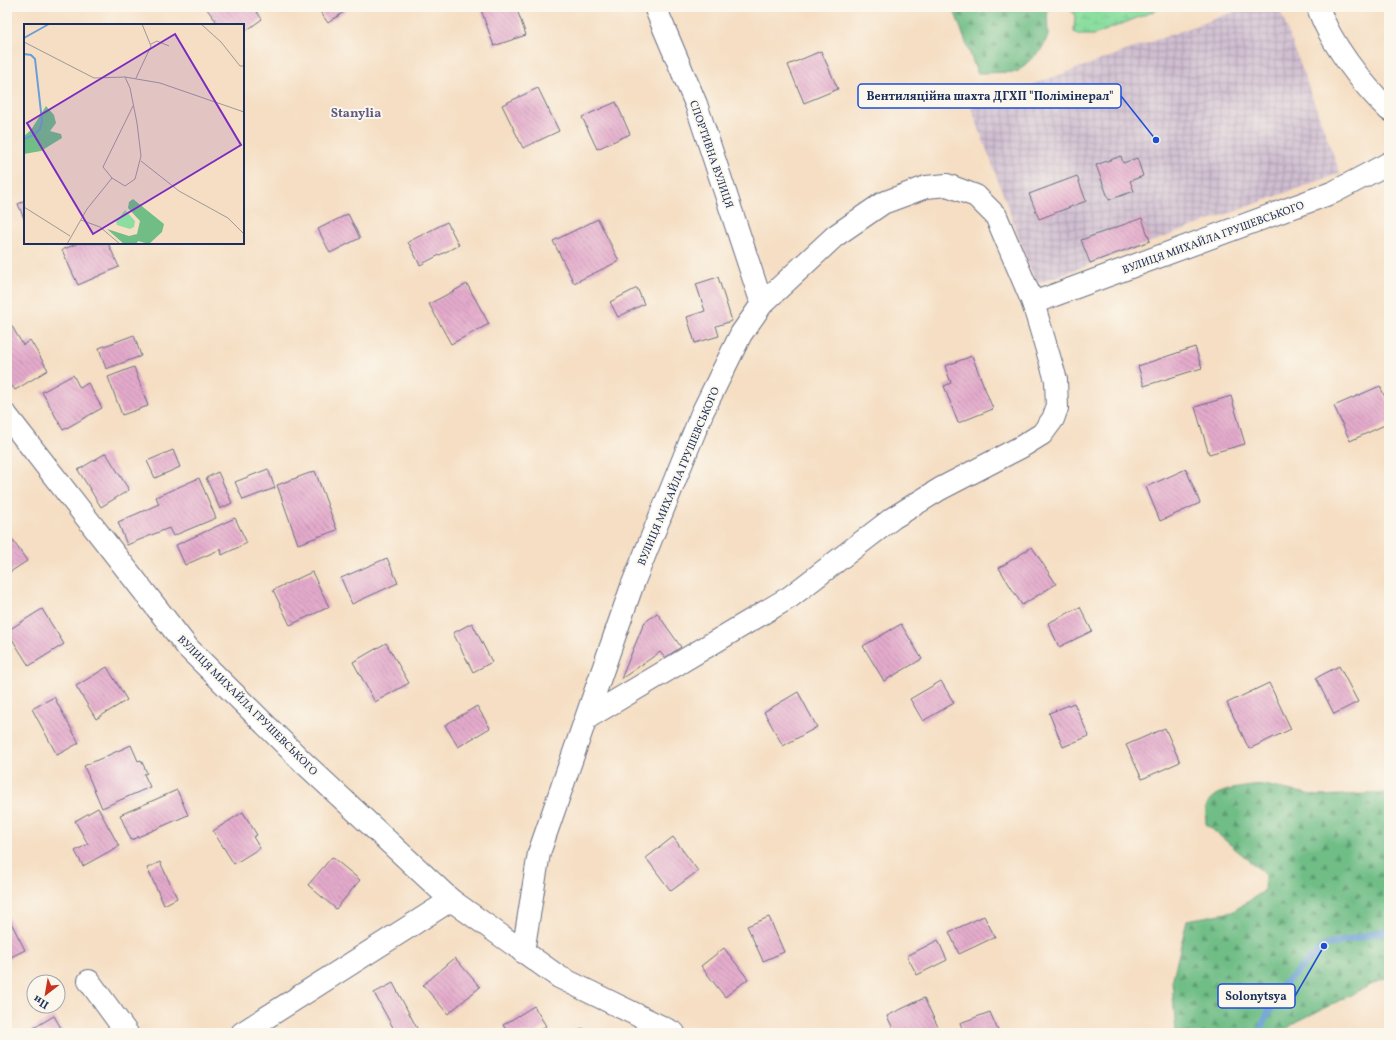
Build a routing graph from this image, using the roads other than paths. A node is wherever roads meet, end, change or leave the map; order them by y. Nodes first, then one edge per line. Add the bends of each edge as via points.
1 (655, 7) edge
2 (1318, 7) edge
3 (1389, 110) edge
4 (1389, 163) edge
5 (1033, 303) junction
6 (762, 304) junction
7 (7, 416) edge
8 (586, 718) junction
9 (451, 900) junction
10 (523, 952) junction
11 (89, 982) dead end
12 (127, 1033) edge
13 (242, 1033) edge
14 (674, 1033) edge

1 - 6 street, СПОРТИВНА ВУЛИЦЯ via 696,104
2 - 3 street via 1347,61
4 - 5 street, ВУЛИЦЯ МИХАЙЛА ГРУШЕВСЬКОГО via 1334,192
5 - 6 street, ВУЛИЦЯ МИХАЙЛА ГРУШЕВСЬКОГО via 996,216 976,196 947,185 926,187 883,203 835,236
5 - 8 street, ВУЛИЦЯ МИХАЙЛА ГРУШЕВСЬКОГО via 1056,380 1057,408 1053,419 1042,434 940,489 893,518 790,597
6 - 8 street, ВУЛИЦЯ МИХАЙЛА ГРУШЕВСЬКОГО via 741,334 702,413 632,586
7 - 9 street, ВУЛИЦЯ МИХАЙЛА ГРУШЕВСЬКОГО via 188,648 303,762
8 - 10 street, ВУЛИЦЯ МИХАЙЛА ГРУШЕВСЬКОГО via 539,853
9 - 10 street, ВУЛИЦЯ МИХАЙЛА ГРУШЕВСЬКОГО
9 - 13 street
10 - 14 street, ВУЛИЦЯ МИХАЙЛА ГРУШЕВСЬКОГО via 559,977
11 - 12 street

